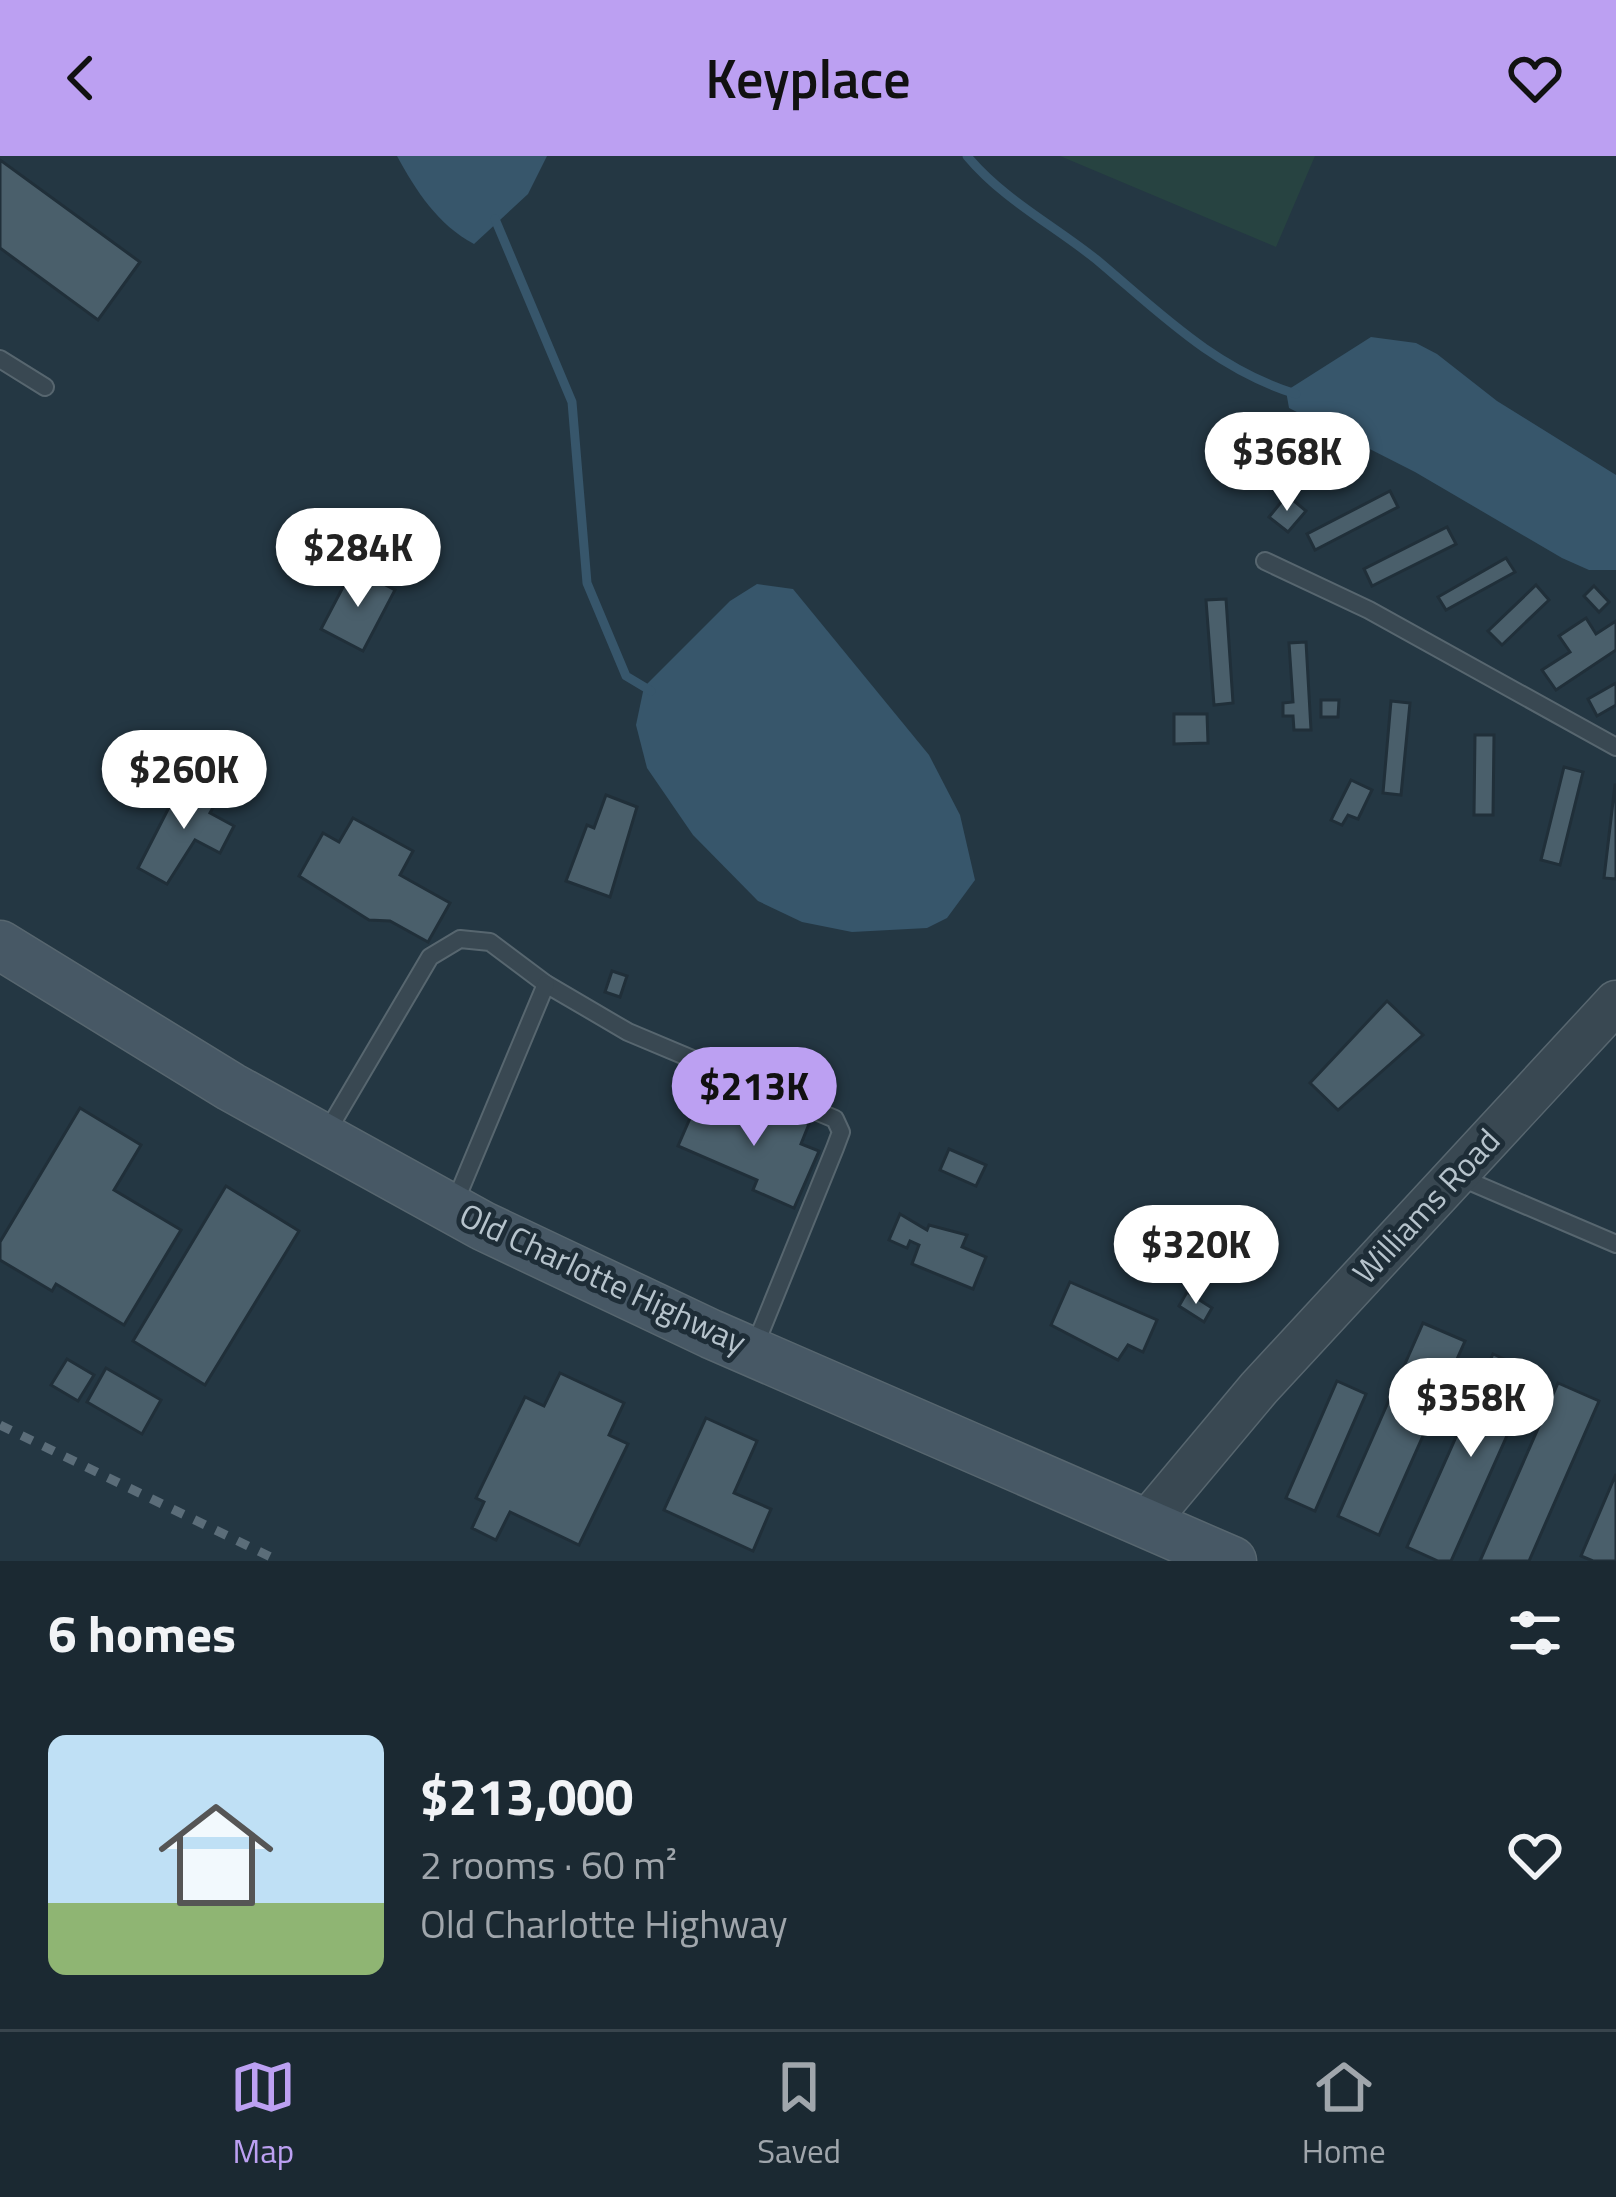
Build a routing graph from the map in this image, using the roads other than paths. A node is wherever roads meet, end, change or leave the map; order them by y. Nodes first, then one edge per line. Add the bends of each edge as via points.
1 (0, 359) edge
2 (45, 387) dead end
3 (1264, 561) dead end
4 (1616, 747) edge
5 (0, 945) edge
6 (546, 984) junction
7 (1615, 1004) edge
8 (323, 1138) junction
9 (1455, 1175) junction
10 (452, 1208) junction
11 (1616, 1244) edge
12 (754, 1348) junction
13 (1146, 1523) junction
14 (1232, 1561) edge

1 - 2 lane
3 - 4 lane
5 - 8 main road, Old Charlotte Highway
6 - 8 lane via 490,942 443,944
6 - 10 lane
6 - 12 lane via 628,1032 836,1119 836,1148
7 - 9 street, Williams Road
8 - 10 main road, Old Charlotte Highway
9 - 11 lane
9 - 13 street, Williams Road
10 - 12 main road, Old Charlotte Highway
12 - 13 main road, Old Charlotte Highway
13 - 14 main road, Old Charlotte Highway

